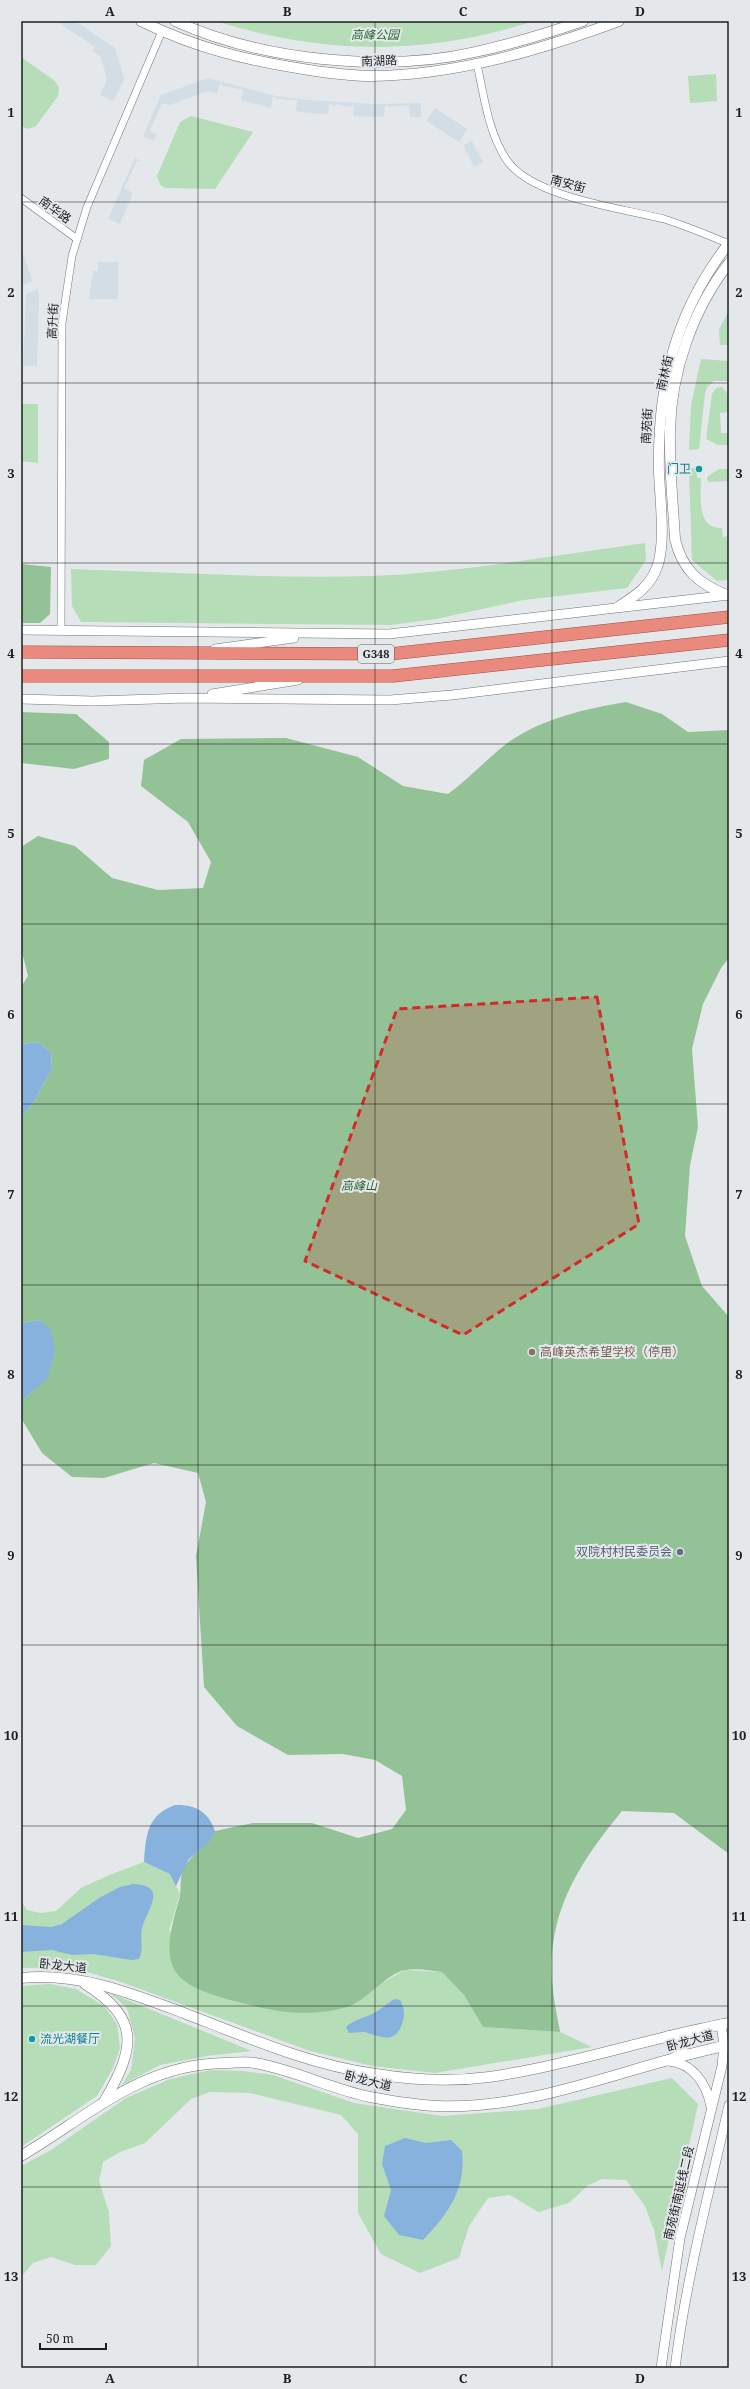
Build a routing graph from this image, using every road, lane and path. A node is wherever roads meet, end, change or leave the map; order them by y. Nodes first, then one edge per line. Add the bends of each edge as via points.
1 (141, 21) edge
2 (175, 21) edge
3 (583, 21) edge
4 (619, 21) edge
5 (162, 31) junction
6 (477, 64) junction
7 (21, 198) edge
8 (77, 239) junction
9 (729, 244) edge
10 (729, 263) edge
11 (728, 595) edge
12 (618, 607) junction
13 (729, 617) edge
14 (21, 630) edge
15 (61, 631) junction
16 (321, 634) junction
17 (729, 640) edge
18 (21, 652) edge
19 (192, 652) junction
20 (729, 661) edge
21 (21, 676) edge
22 (325, 676) junction
23 (187, 698) junction
24 (21, 699) edge
25 (21, 1978) edge
26 (77, 1979) junction
27 (725, 2024) edge
28 (663, 2036) junction
29 (727, 2045) edge
30 (668, 2060) junction
31 (105, 2100) junction
32 (729, 2105) edge
33 (711, 2113) junction
34 (21, 2156) edge
35 (661, 2368) edge
36 (675, 2368) edge

1 - 5 main road, 南湖路
2 - 3 main road, 南湖路 via 204,34 240,45 335,60 373,62 474,53
4 - 6 main road, 南湖路 via 540,48
5 - 6 main road, 南湖路 via 197,46 237,57 328,72 371,76
5 - 8 street, 高升街 via 97,181
6 - 9 street, 南安街 via 496,140 506,160 525,179 552,191 665,220
7 - 8 street, 南华路
8 - 15 street, 高升街 via 68,275 62,323
9 - 12 main road, 南苑街 via 707,272 684,318 665,379 660,430 661,542 658,566 653,579 642,591
10 - 11 main road, 南林街 via 716,280 695,322 683,354 673,397 670,430 675,539 678,554 696,579 707,587
11 - 12 street
12 - 16 street via 389,634
13 - 19 highway, G348 via 390,654
14 - 15 street
15 - 16 street via 154,630
16 - 19 street
17 - 22 highway, G348 via 440,673
18 - 19 highway, G348
20 - 23 street via 452,695 390,700
21 - 22 highway, G348
22 - 23 street
23 - 24 street via 92,701
25 - 26 main road, 卧龙大道 via 36,1976
26 - 28 main road, 卧龙大道 via 123,1990 308,2058 375,2074 441,2080 488,2077 533,2069
26 - 31 main road via 106,1997 120,2013 127,2035 127,2054 123,2066
27 - 28 main road, 卧龙大道
27 - 29 street, 南苑街南延线二段
28 - 30 main road via 679,2037 683,2040 682,2053
29 - 30 main road, 卧龙大道
29 - 33 street, 南苑街南延线二段
30 - 31 main road, 卧龙大道 via 532,2097 487,2103 437,2106 369,2097 302,2075 254,2063 209,2063 161,2073
30 - 33 street via 678,2062 702,2080 708,2092
31 - 34 main road, 卧龙大道 via 54,2137
32 - 36 street via 685,2305
33 - 35 street, 南苑街南延线二段 via 680,2238

